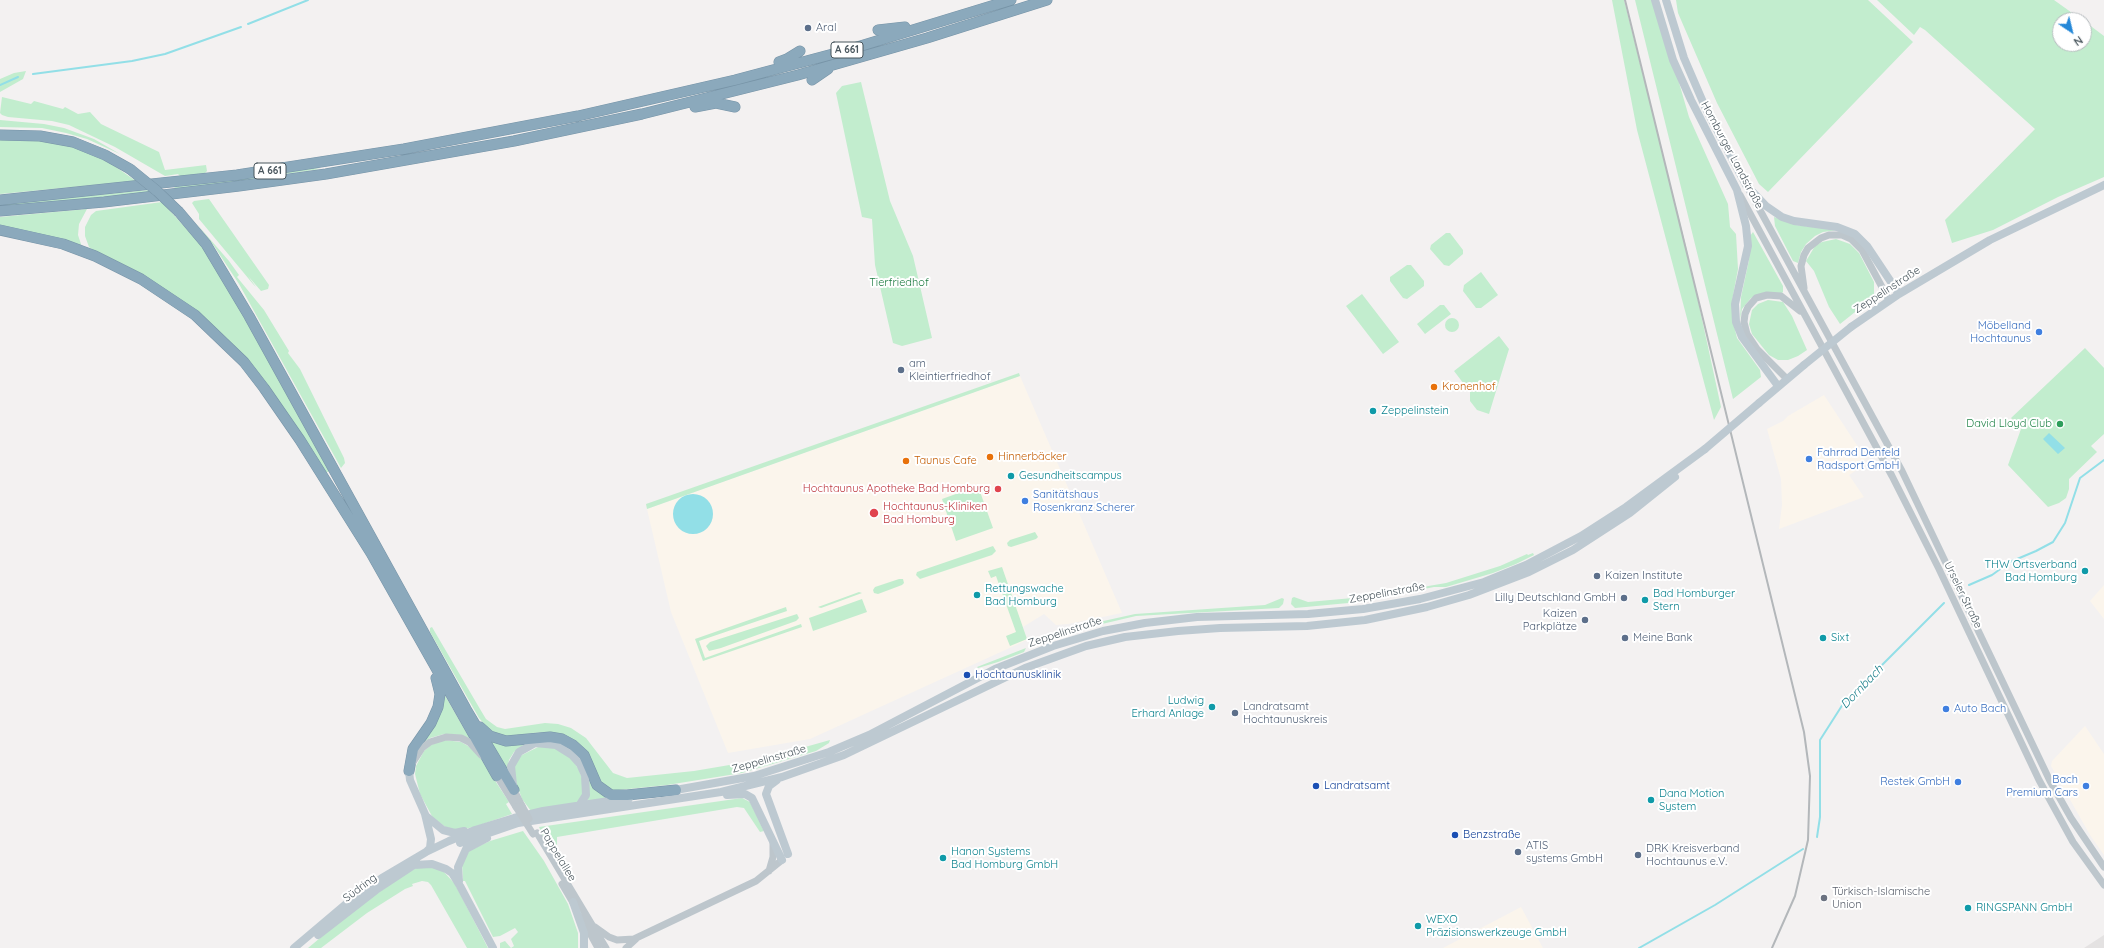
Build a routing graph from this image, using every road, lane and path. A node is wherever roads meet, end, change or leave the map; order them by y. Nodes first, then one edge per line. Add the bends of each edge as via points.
1 (1011, 0) edge
2 (1046, 0) edge
3 (1655, 0) edge
4 (1666, 0) edge
5 (958, 17) junction
6 (878, 30) dead end
7 (800, 51) dead end
8 (836, 64) junction
9 (735, 80) junction
10 (812, 80) dead end
11 (735, 107) dead end
12 (642, 114) junction
13 (0, 135) edge
14 (1746, 185) junction
15 (2104, 185) edge
16 (1737, 190) junction
17 (0, 200) edge
18 (0, 211) edge
19 (0, 230) edge
20 (1805, 294) junction
21 (1899, 294) junction
22 (1889, 300) junction
23 (1804, 313) junction
24 (1787, 379) junction
25 (1778, 386) junction
26 (1705, 449) junction
27 (429, 659) junction
28 (466, 709) junction
29 (409, 771) junction
30 (497, 776) junction
31 (782, 777) junction
32 (514, 790) junction
33 (676, 790) junction
34 (661, 801) junction
35 (519, 806) junction
36 (579, 806) junction
37 (425, 814) junction
38 (541, 819) junction
39 (475, 830) junction
40 (534, 834) junction
41 (772, 836) junction
42 (426, 852) junction
43 (436, 853) joint
44 (785, 857) junction
45 (414, 865) junction
46 (2104, 866) edge
47 (768, 873) junction
48 (2104, 885) edge
49 (460, 886) junction
50 (573, 902) junction
51 (595, 928) junction
52 (641, 936) junction
53 (294, 948) edge
54 (302, 948) edge
55 (493, 948) edge
56 (584, 948) edge
57 (598, 948) edge
58 (606, 948) edge
59 (626, 948) edge

1 - 5 highway, A 661
2 - 8 highway, A 661
3 - 16 main road, Homburger Landstraße via 1673,60
4 - 14 main road, Homburger Landstraße via 1684,58 1706,109
5 - 6 highway via 936,18 898,29
5 - 9 highway, A 661
7 - 9 highway via 788,59 749,69
8 - 10 highway
8 - 12 highway, A 661
9 - 17 highway, A 661 via 464,139 325,162 178,183
11 - 12 highway via 716,104
12 - 18 highway, A 661 via 514,141 326,174 104,202
13 - 28 highway, bridge via 29,135 73,142 105,155 130,169 157,191 206,244 249,316
14 - 20 street, Homburger Landstraße
14 - 21 main road via 1766,206 1782,217 1837,227 1855,234 1867,246
15 - 21 main road, Zeppelinstraße via 1990,240
16 - 23 street, Homburger Landstraße
16 - 25 main road via 1748,246 1735,304 1736,322 1742,337
19 - 27 highway via 63,244 95,256 141,278 177,301 212,330 244,362 324,477 371,553
20 - 22 street via 1801,273 1804,255 1814,242 1835,234 1851,239 1862,250
20 - 46 street, Urseler Straße via 1916,500 2050,781 2071,818
21 - 22 main road, Zeppelinstraße
22 - 24 main road, Zeppelinstraße, bridge
23 - 24 street via 1785,298 1767,295 1756,298 1748,306 1745,314 1747,334 1757,349
23 - 48 street, Urseler Straße via 1908,507 2039,780 2073,842
24 - 25 main road, Zeppelinstraße
25 - 26 main road, Zeppelinstraße, bridge
26 - 31 main road, Zeppelinstraße via 1662,488 1610,528 1542,566 1469,595 1427,608 1365,620 1300,626 1178,631 1125,637 1086,646 1025,668 844,755
26 - 33 main road, Zeppelinstraße via 1626,507 1581,536 1539,559 1484,582 1420,599 1363,610 1197,617 1103,631 1001,666 876,732 829,752 754,776
27 - 29 highway via 440,694 438,707 431,723 413,749
27 - 30 highway
28 - 32 highway
28 - 33 highway via 485,732 498,739 515,741 550,737 573,744 584,755 597,785 611,795
29 - 30 street, Pappelallee via 416,756 426,745 438,738 451,737 461,738 472,745
29 - 37 main road
30 - 35 street, Pappelallee
31 - 34 main road, Zeppelinstraße via 721,792
31 - 44 main road via 768,786 766,794
32 - 35 street, Pappelallee
32 - 36 main road via 510,771 515,756 529,745 550,743 568,751 582,768 586,792
33 - 36 main road, Zeppelinstraße
34 - 38 main road, Zeppelinstraße
34 - 41 main road via 749,795
35 - 40 street, Pappelallee, bridge
36 - 39 main road, Zeppelinstraße via 543,811
37 - 39 main road via 444,830 455,833
37 - 42 main road via 431,839 430,848
38 - 43 main road, Zeppelinstraße via 498,828
38 - 49 main road via 480,841 466,849 458,867
39 - 42 main road, Zeppelinstraße
40 - 50 street, Pappelallee
40 - 51 street, Pappelallee
41 - 44 main road
41 - 47 street via 773,857
42 - 53 main road, Südring via 354,898
43 - 45 main road, Südring
44 - 47 street
45 - 49 main road via 439,865 452,873
45 - 54 main road, Südring via 362,899
47 - 52 street
49 - 55 main road
50 - 56 main road via 584,933
50 - 57 street, Pappelallee
51 - 52 street via 617,940
51 - 58 street, Pappelallee
52 - 59 street

